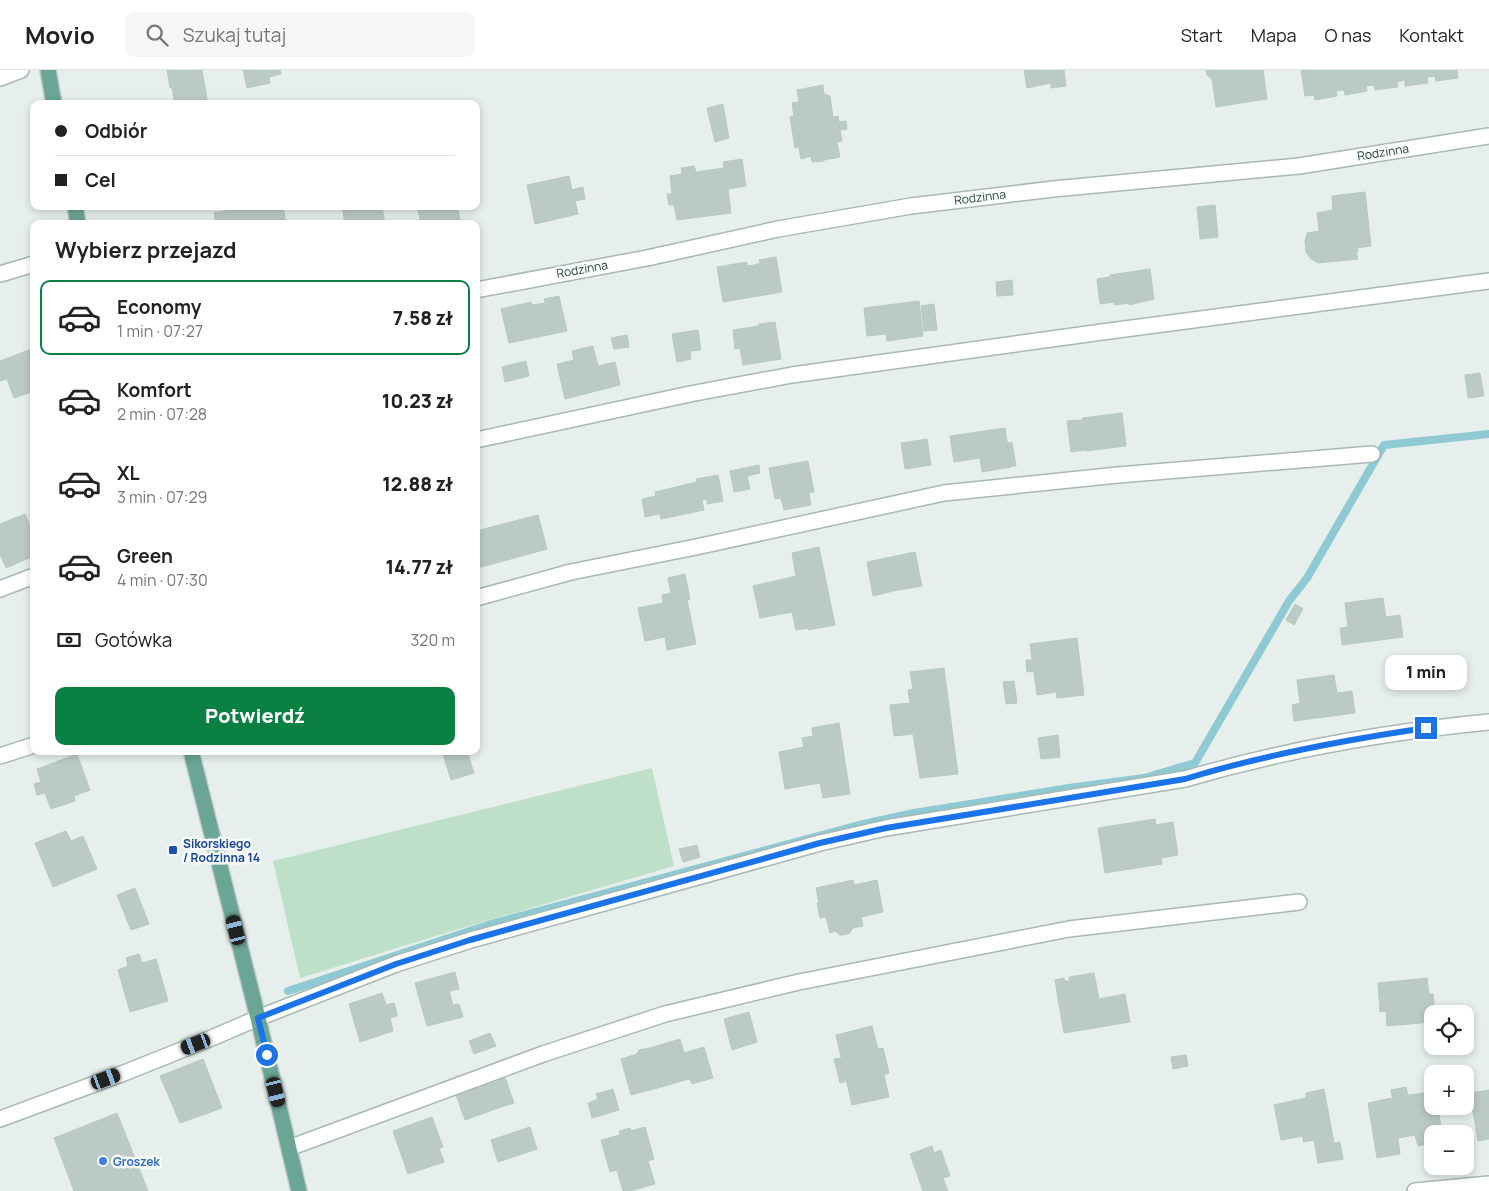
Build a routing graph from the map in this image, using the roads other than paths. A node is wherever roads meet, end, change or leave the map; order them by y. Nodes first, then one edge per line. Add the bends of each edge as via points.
1 (21, 70) edge
2 (48, 70) edge
3 (0, 78) edge
4 (53, 100) edge
5 (1489, 136) edge
6 (30, 265) edge
7 (0, 274) edge
8 (1489, 281) edge
9 (480, 289) edge
10 (480, 439) edge
11 (1372, 454) dead end
12 (30, 578) edge
13 (0, 590) edge
14 (480, 597) edge
15 (1489, 722) edge
16 (30, 746) edge
17 (192, 755) edge
18 (0, 756) edge
19 (1299, 902) dead end
20 (258, 1018) junction
21 (0, 1119) edge
22 (289, 1148) junction
23 (1489, 1184) edge
24 (299, 1191) edge
25 (1415, 1191) edge

1 - 3 street
2 - 4 main road
5 - 9 street, Rodzinna via 1299,166 911,206 778,229
6 - 7 street
8 - 10 street via 792,375
11 - 14 street via 1118,475 944,494 571,572
12 - 13 street
15 - 20 street via 1350,740 1185,779 886,828 820,843 470,940 396,964
16 - 18 street
17 - 20 main road
19 - 22 street via 1069,929 799,982 665,1014 537,1056
20 - 21 street
20 - 22 main road
22 - 24 main road
23 - 25 street

